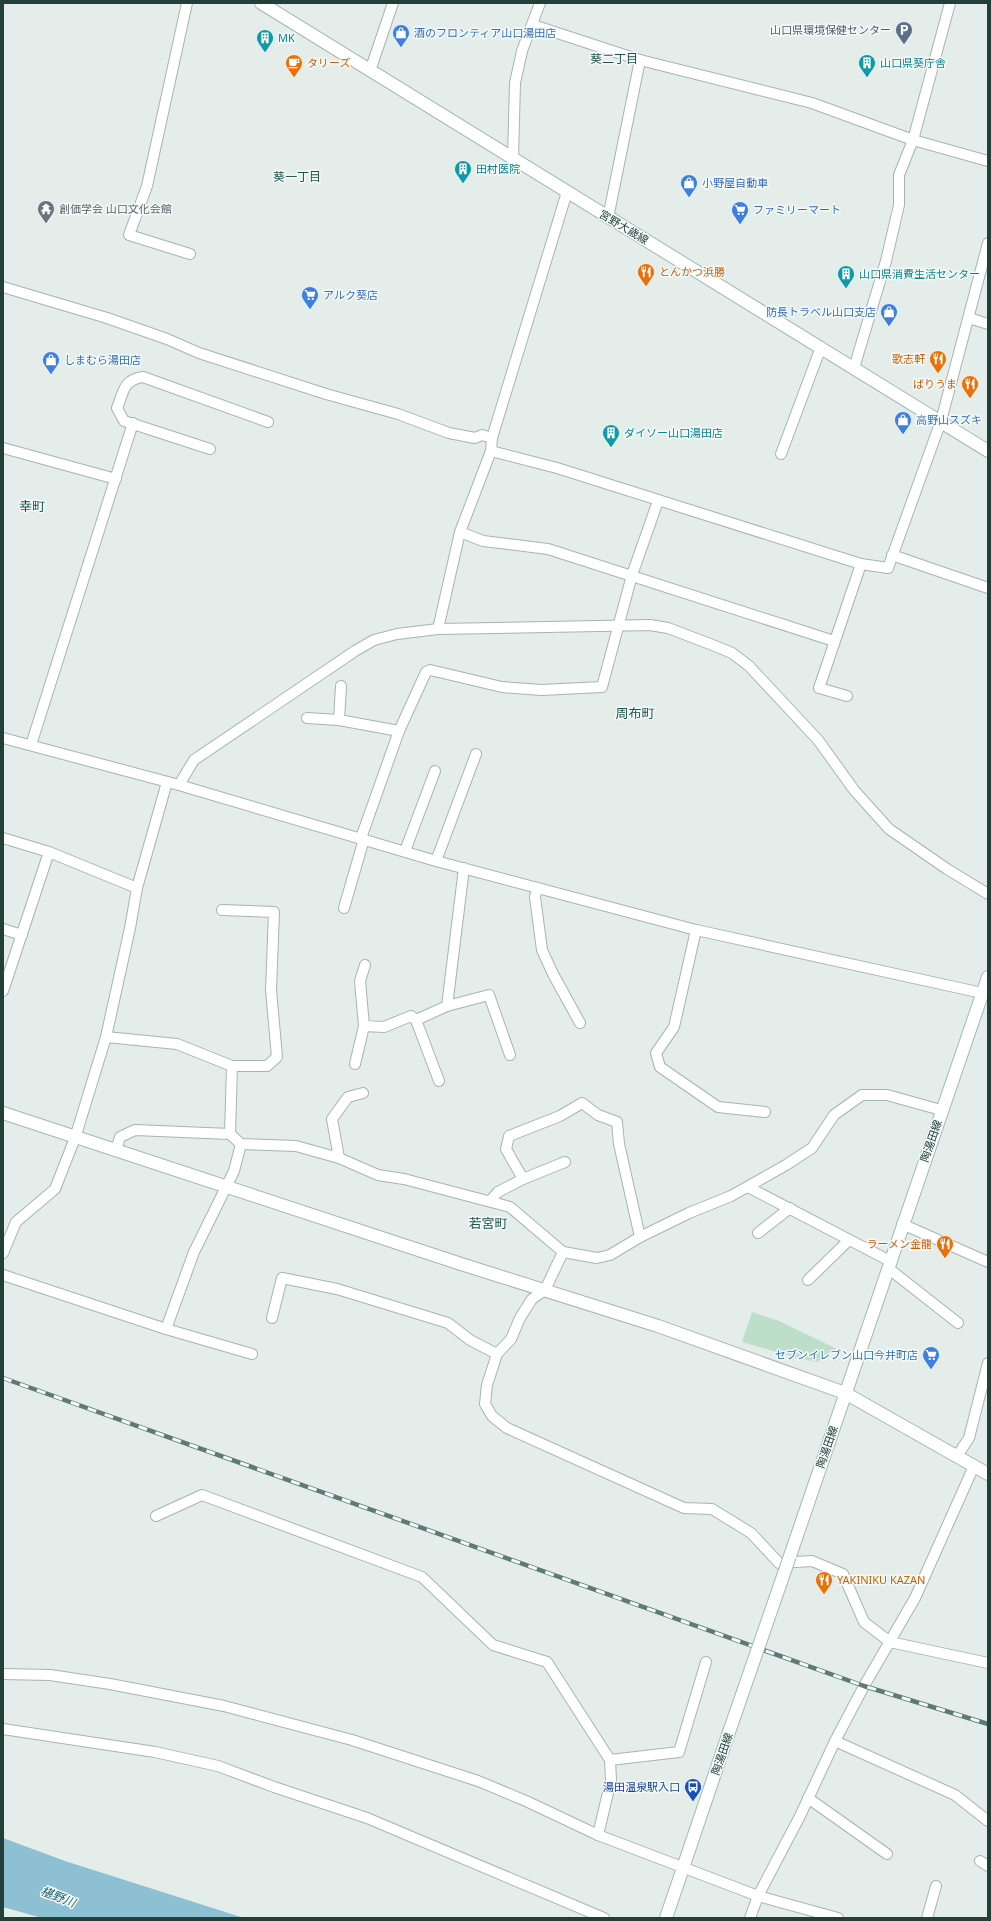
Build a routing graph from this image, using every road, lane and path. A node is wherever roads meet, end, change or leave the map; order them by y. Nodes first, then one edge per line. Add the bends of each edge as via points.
1 (187, 3) edge
2 (261, 3) edge
3 (393, 3) edge
4 (540, 3) edge
5 (950, 3) edge
6 (533, 24) junction
7 (640, 60) junction
8 (370, 71) junction
9 (913, 140) junction
10 (513, 158) junction
11 (988, 161) edge
12 (567, 192) junction
13 (608, 218) junction
14 (988, 242) edge
15 (190, 254) dead end
16 (3, 287) edge
17 (969, 318) junction
18 (988, 324) edge
19 (821, 347) junction
20 (854, 368) junction
21 (941, 421) junction
22 (268, 422) dead end
23 (133, 423) junction
24 (492, 438) junction
25 (3, 448) edge
26 (210, 449) dead end
27 (491, 451) junction
28 (988, 451) edge
29 (780, 454) dead end
30 (116, 480) junction
31 (658, 501) junction
32 (460, 532) junction
33 (892, 555) junction
34 (861, 564) junction
35 (632, 575) junction
36 (988, 588) edge
37 (618, 626) junction
38 (438, 628) junction
39 (834, 640) junction
40 (341, 686) dead end
41 (847, 696) dead end
42 (307, 718) dead end
43 (340, 720) junction
44 (399, 731) junction
45 (3, 738) edge
46 (32, 745) junction
47 (476, 754) dead end
48 (435, 771) dead end
49 (167, 782) junction
50 (179, 785) junction
51 (3, 838) edge
52 (362, 839) junction
53 (405, 851) junction
54 (49, 852) junction
55 (436, 860) junction
56 (464, 868) junction
57 (137, 888) junction
58 (537, 888) junction
59 (988, 894) edge
60 (344, 908) dead end
61 (222, 910) dead end
62 (3, 929) edge
63 (696, 930) junction
64 (22, 935) junction
65 (365, 965) dead end
66 (988, 977) edge
67 (3, 991) edge
68 (985, 993) edge
69 (447, 1006) junction
70 (416, 1020) junction
71 (580, 1023) dead end
72 (364, 1026) junction
73 (106, 1037) junction
74 (510, 1055) dead end
75 (354, 1064) dead end
76 (232, 1066) junction
77 (439, 1081) dead end
78 (363, 1093) dead end
79 (941, 1110) junction
80 (765, 1112) dead end
81 (3, 1113) edge
82 (230, 1134) junction
83 (75, 1138) junction
84 (241, 1144) junction
85 (116, 1150) junction
86 (339, 1158) junction
87 (565, 1162) dead end
88 (524, 1179) junction
89 (227, 1187) junction
90 (748, 1187) junction
91 (490, 1201) junction
92 (790, 1208) junction
93 (902, 1224) junction
94 (758, 1233) dead end
95 (640, 1237) junction
96 (849, 1240) junction
97 (4, 1247) edge
98 (562, 1252) junction
99 (988, 1262) edge
100 (889, 1264) junction
101 (3, 1275) edge
102 (808, 1280) dead end
103 (545, 1290) junction
104 (272, 1318) dead end
105 (958, 1323) dead end
106 (166, 1329) junction
107 (252, 1354) dead end
108 (497, 1354) junction
109 (988, 1363) edge
110 (845, 1393) junction
111 (957, 1456) junction
112 (974, 1466) junction
113 (988, 1474) edge
114 (156, 1516) dead end
115 (890, 1642) junction
116 (706, 1662) dead end
117 (988, 1663) edge
118 (3, 1674) edge
119 (3, 1730) edge
120 (835, 1741) junction
121 (610, 1760) junction
122 (808, 1798) junction
123 (988, 1821) edge
124 (598, 1835) junction
125 (887, 1854) dead end
126 (683, 1868) junction
127 (936, 1886) dead end
128 (758, 1896) junction
129 (604, 1918) edge
130 (666, 1918) edge
131 (750, 1918) edge
132 (838, 1918) edge
133 (927, 1918) edge

1 - 15 street via 147,186 129,235
2 - 8 main road, 宮野大歳線
3 - 8 street
4 - 6 street
5 - 9 street
6 - 7 street
6 - 10 street via 522,51 515,83
7 - 9 street via 812,103
7 - 13 street
8 - 10 main road, 宮野大歳線
9 - 11 street
9 - 20 street via 899,174 899,205 886,261
10 - 12 main road, 宮野大歳線
12 - 13 main road, 宮野大歳線
12 - 24 street
13 - 19 main road, 宮野大歳線
14 - 17 street
16 - 24 street via 107,318 199,353 398,414 449,433
17 - 18 street
17 - 21 street
19 - 20 main road, 宮野大歳線
19 - 29 street
20 - 21 main road, 宮野大歳線
21 - 28 main road, 宮野大歳線
21 - 33 street
22 - 23 street via 143,377 132,379 126,385 118,408 124,421
23 - 26 street
23 - 30 street
24 - 27 street
25 - 30 street
27 - 31 street via 557,468
27 - 32 street
30 - 46 street
31 - 34 street
31 - 35 street
32 - 35 street via 483,540 548,550
32 - 38 street
33 - 34 street via 888,568
33 - 36 street
34 - 39 street
35 - 37 street
35 - 39 street
37 - 38 street
37 - 44 street via 602,687 541,690 502,687 430,670 426,672
37 - 59 street via 650,625 668,628 732,654 743,662 818,740 854,790 888,829
38 - 50 street via 374,640 355,651 194,760
39 - 41 street via 819,688
40 - 43 street
42 - 43 street
43 - 44 street
44 - 52 street
45 - 46 street
46 - 49 street
47 - 55 street
48 - 53 street
49 - 50 street
49 - 57 street
50 - 52 street
51 - 54 street
52 - 53 street
52 - 60 street
53 - 55 street
54 - 57 street
54 - 64 street
55 - 56 street
56 - 58 street
56 - 69 street
57 - 73 street
58 - 63 street
58 - 71 street via 535,897 542,950
61 - 76 street via 274,912 271,990 277,1057 267,1066
62 - 64 street
63 - 68 street
63 - 80 street via 674,1027 656,1053 660,1067 718,1107
64 - 67 street
65 - 72 street via 360,981
66 - 68 main road, 陶湯田線
68 - 79 main road, 陶湯田線
69 - 70 street
69 - 74 street via 489,995
70 - 72 street via 411,1016 384,1027
70 - 77 street
72 - 75 street
73 - 76 street via 177,1044
73 - 83 street
76 - 82 street
78 - 86 street via 348,1097 332,1119
79 - 90 street via 887,1095 862,1095 834,1115 812,1148
79 - 93 main road, 陶湯田線
81 - 83 main road
82 - 84 street
82 - 85 street via 135,1130 120,1137
83 - 85 main road
83 - 97 street via 55,1189 16,1222
84 - 86 street via 296,1146
84 - 89 street
85 - 89 main road
86 - 91 street via 378,1175
87 - 88 street
88 - 91 street via 498,1192
88 - 95 street via 506,1149 509,1136 560,1116 582,1103 598,1115 617,1122 619,1144
89 - 103 main road
89 - 106 street via 194,1252
90 - 92 street
90 - 95 street
91 - 98 street via 510,1207
92 - 94 street
92 - 96 street
93 - 99 street
93 - 100 main road, 陶湯田線
95 - 98 street via 610,1255 598,1258
96 - 100 street
96 - 102 street
98 - 103 street
100 - 105 street
100 - 110 main road, 陶湯田線
101 - 106 street
103 - 108 street via 532,1299 511,1339
103 - 110 main road via 658,1326
104 - 108 street via 282,1278 336,1289 448,1323 470,1340
106 - 107 street
108 - 115 street via 486,1385 485,1404 492,1416 507,1428 684,1508 712,1509 751,1533 779,1563 812,1561 843,1574 864,1622
109 - 111 street via 969,1438
110 - 111 main road
110 - 126 main road, 陶湯田線, bridge
111 - 112 main road
112 - 113 main road
112 - 115 street via 915,1598
114 - 121 street via 202,1495 422,1577 493,1645 548,1662
115 - 117 street
115 - 120 street
116 - 121 street via 679,1752
118 - 124 street via 50,1675 110,1684 224,1706 352,1740 478,1781
119 - 129 street via 155,1752 218,1766 367,1818
120 - 122 street
120 - 123 street via 955,1795
121 - 124 street via 611,1780
122 - 125 street
122 - 128 street
124 - 126 street
126 - 128 street
126 - 130 main road, 陶湯田線
127 - 133 street
128 - 131 street
128 - 132 street

